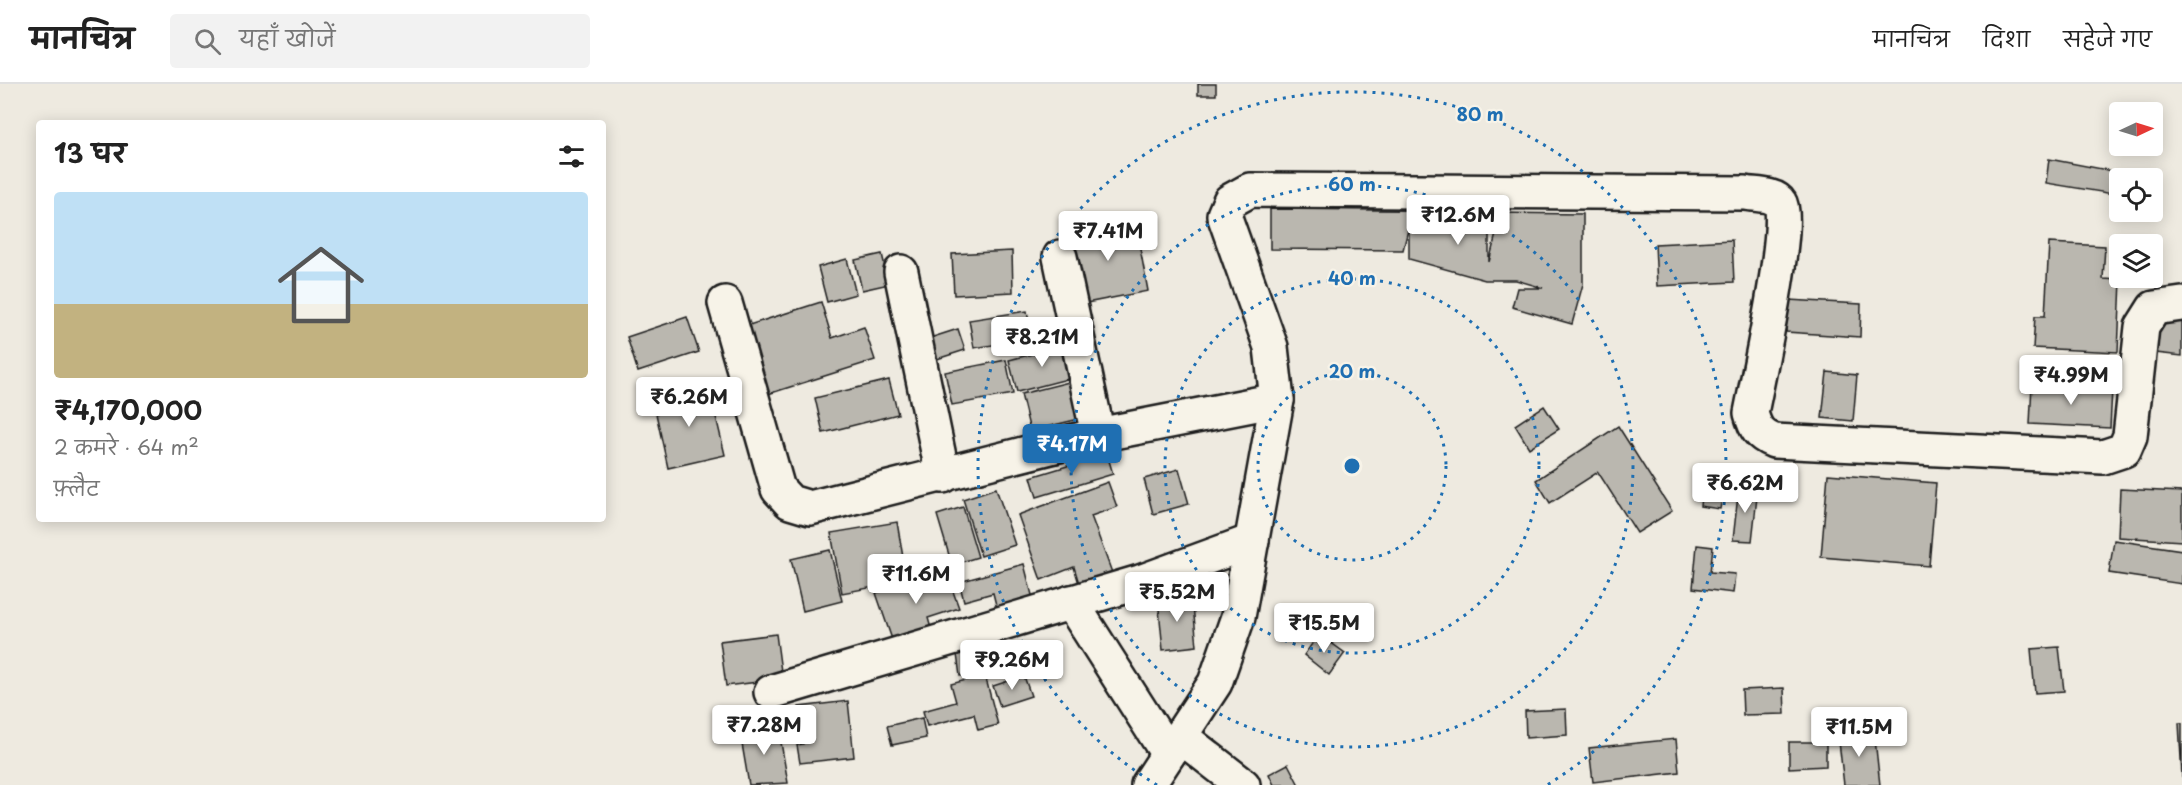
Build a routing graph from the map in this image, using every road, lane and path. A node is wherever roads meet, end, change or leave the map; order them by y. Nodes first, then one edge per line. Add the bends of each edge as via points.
1 (1060, 257) dead end
2 (901, 272) dead end
3 (725, 303) dead end
4 (2182, 304) edge
5 (1277, 400) junction
6 (1098, 435) junction
7 (943, 476) junction
8 (1252, 541) junction
9 (1071, 602) junction
10 (771, 692) dead end
11 (1174, 745) junction
12 (1148, 785) edge
13 (1243, 785) edge

1 - 6 street
2 - 7 street
3 - 7 street via 778,489 790,502 810,508
4 - 5 street via 2154,308 2142,327 2130,436 2124,450 2103,457 1774,441 1762,436 1751,413 1779,257 1783,213 1780,202 1773,198 1745,193 1250,190 1230,201 1224,215 1271,347
5 - 6 street
5 - 8 street
6 - 7 street
8 - 9 street via 1140,582
8 - 11 street via 1238,617 1215,683
9 - 10 street
9 - 11 street
11 - 12 street
11 - 13 street

